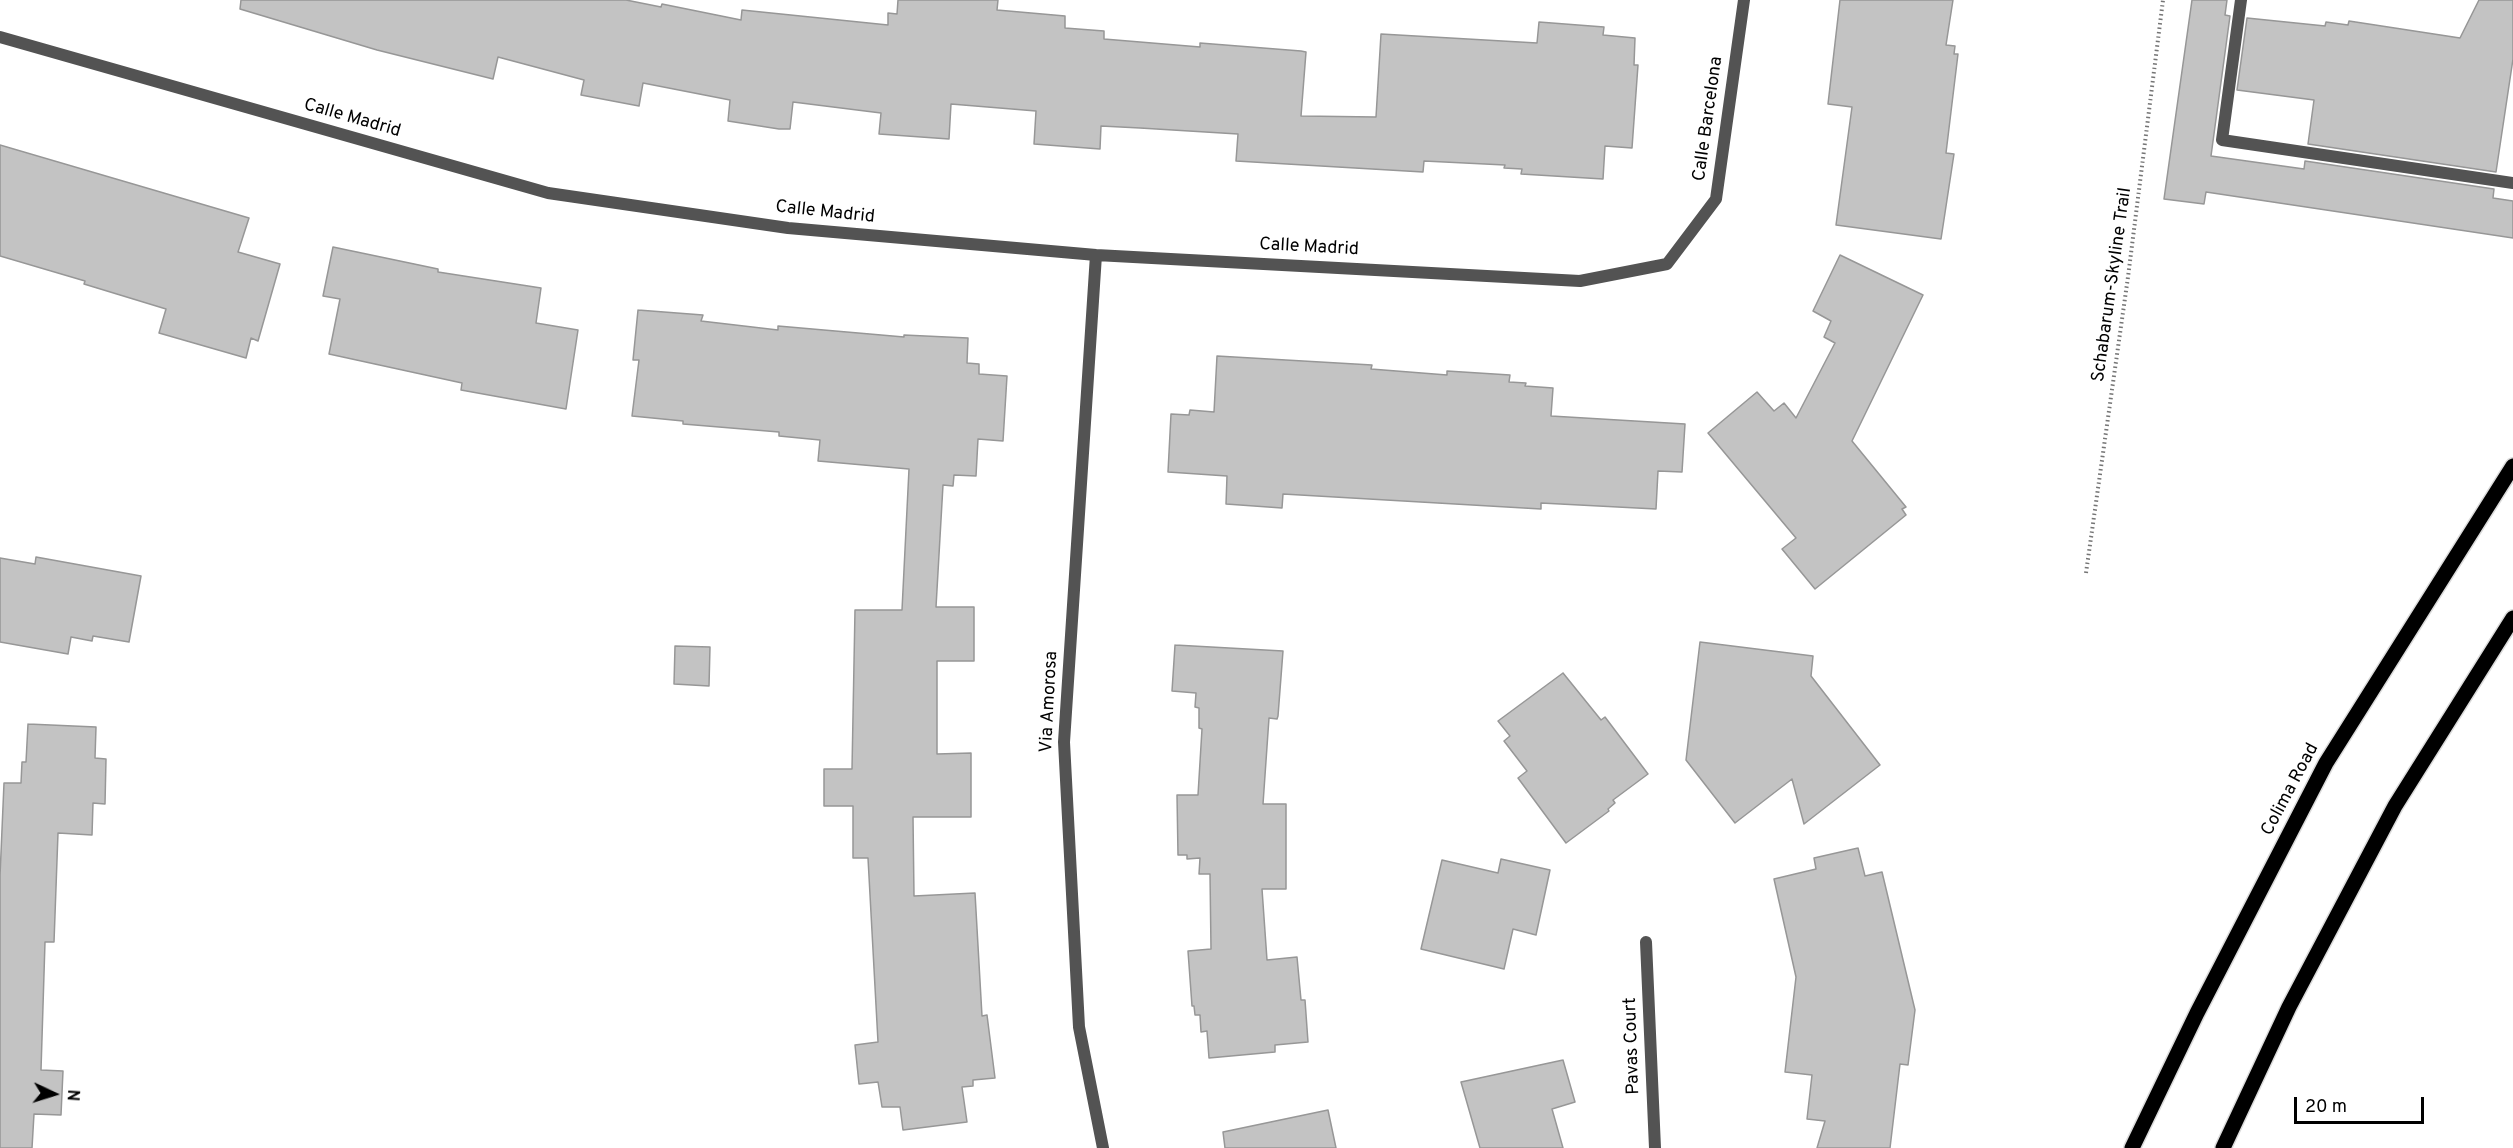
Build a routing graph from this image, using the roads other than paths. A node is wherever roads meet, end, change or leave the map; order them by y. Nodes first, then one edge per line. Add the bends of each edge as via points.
1 (1744, 0) edge
2 (2241, 0) edge
3 (0, 37) edge
4 (2513, 183) edge
5 (1096, 255) junction
6 (1667, 264) joint
7 (2513, 466) edge
8 (2513, 618) edge
9 (1646, 942) dead end
10 (1103, 1148) edge
11 (1655, 1148) edge
12 (2132, 1148) edge
13 (2223, 1148) edge

1 - 6 street, Calle Barcelona via 1716,199
2 - 4 street via 2222,140
3 - 5 street, Calle Madrid via 548,193 788,228
5 - 6 street, Calle Madrid via 1580,281
5 - 10 street, Via Amorosa via 1064,742 1079,1027
7 - 12 main road, Colima Road via 2326,763
8 - 13 main road via 2395,806 2289,1007
9 - 11 street, Pavas Court

